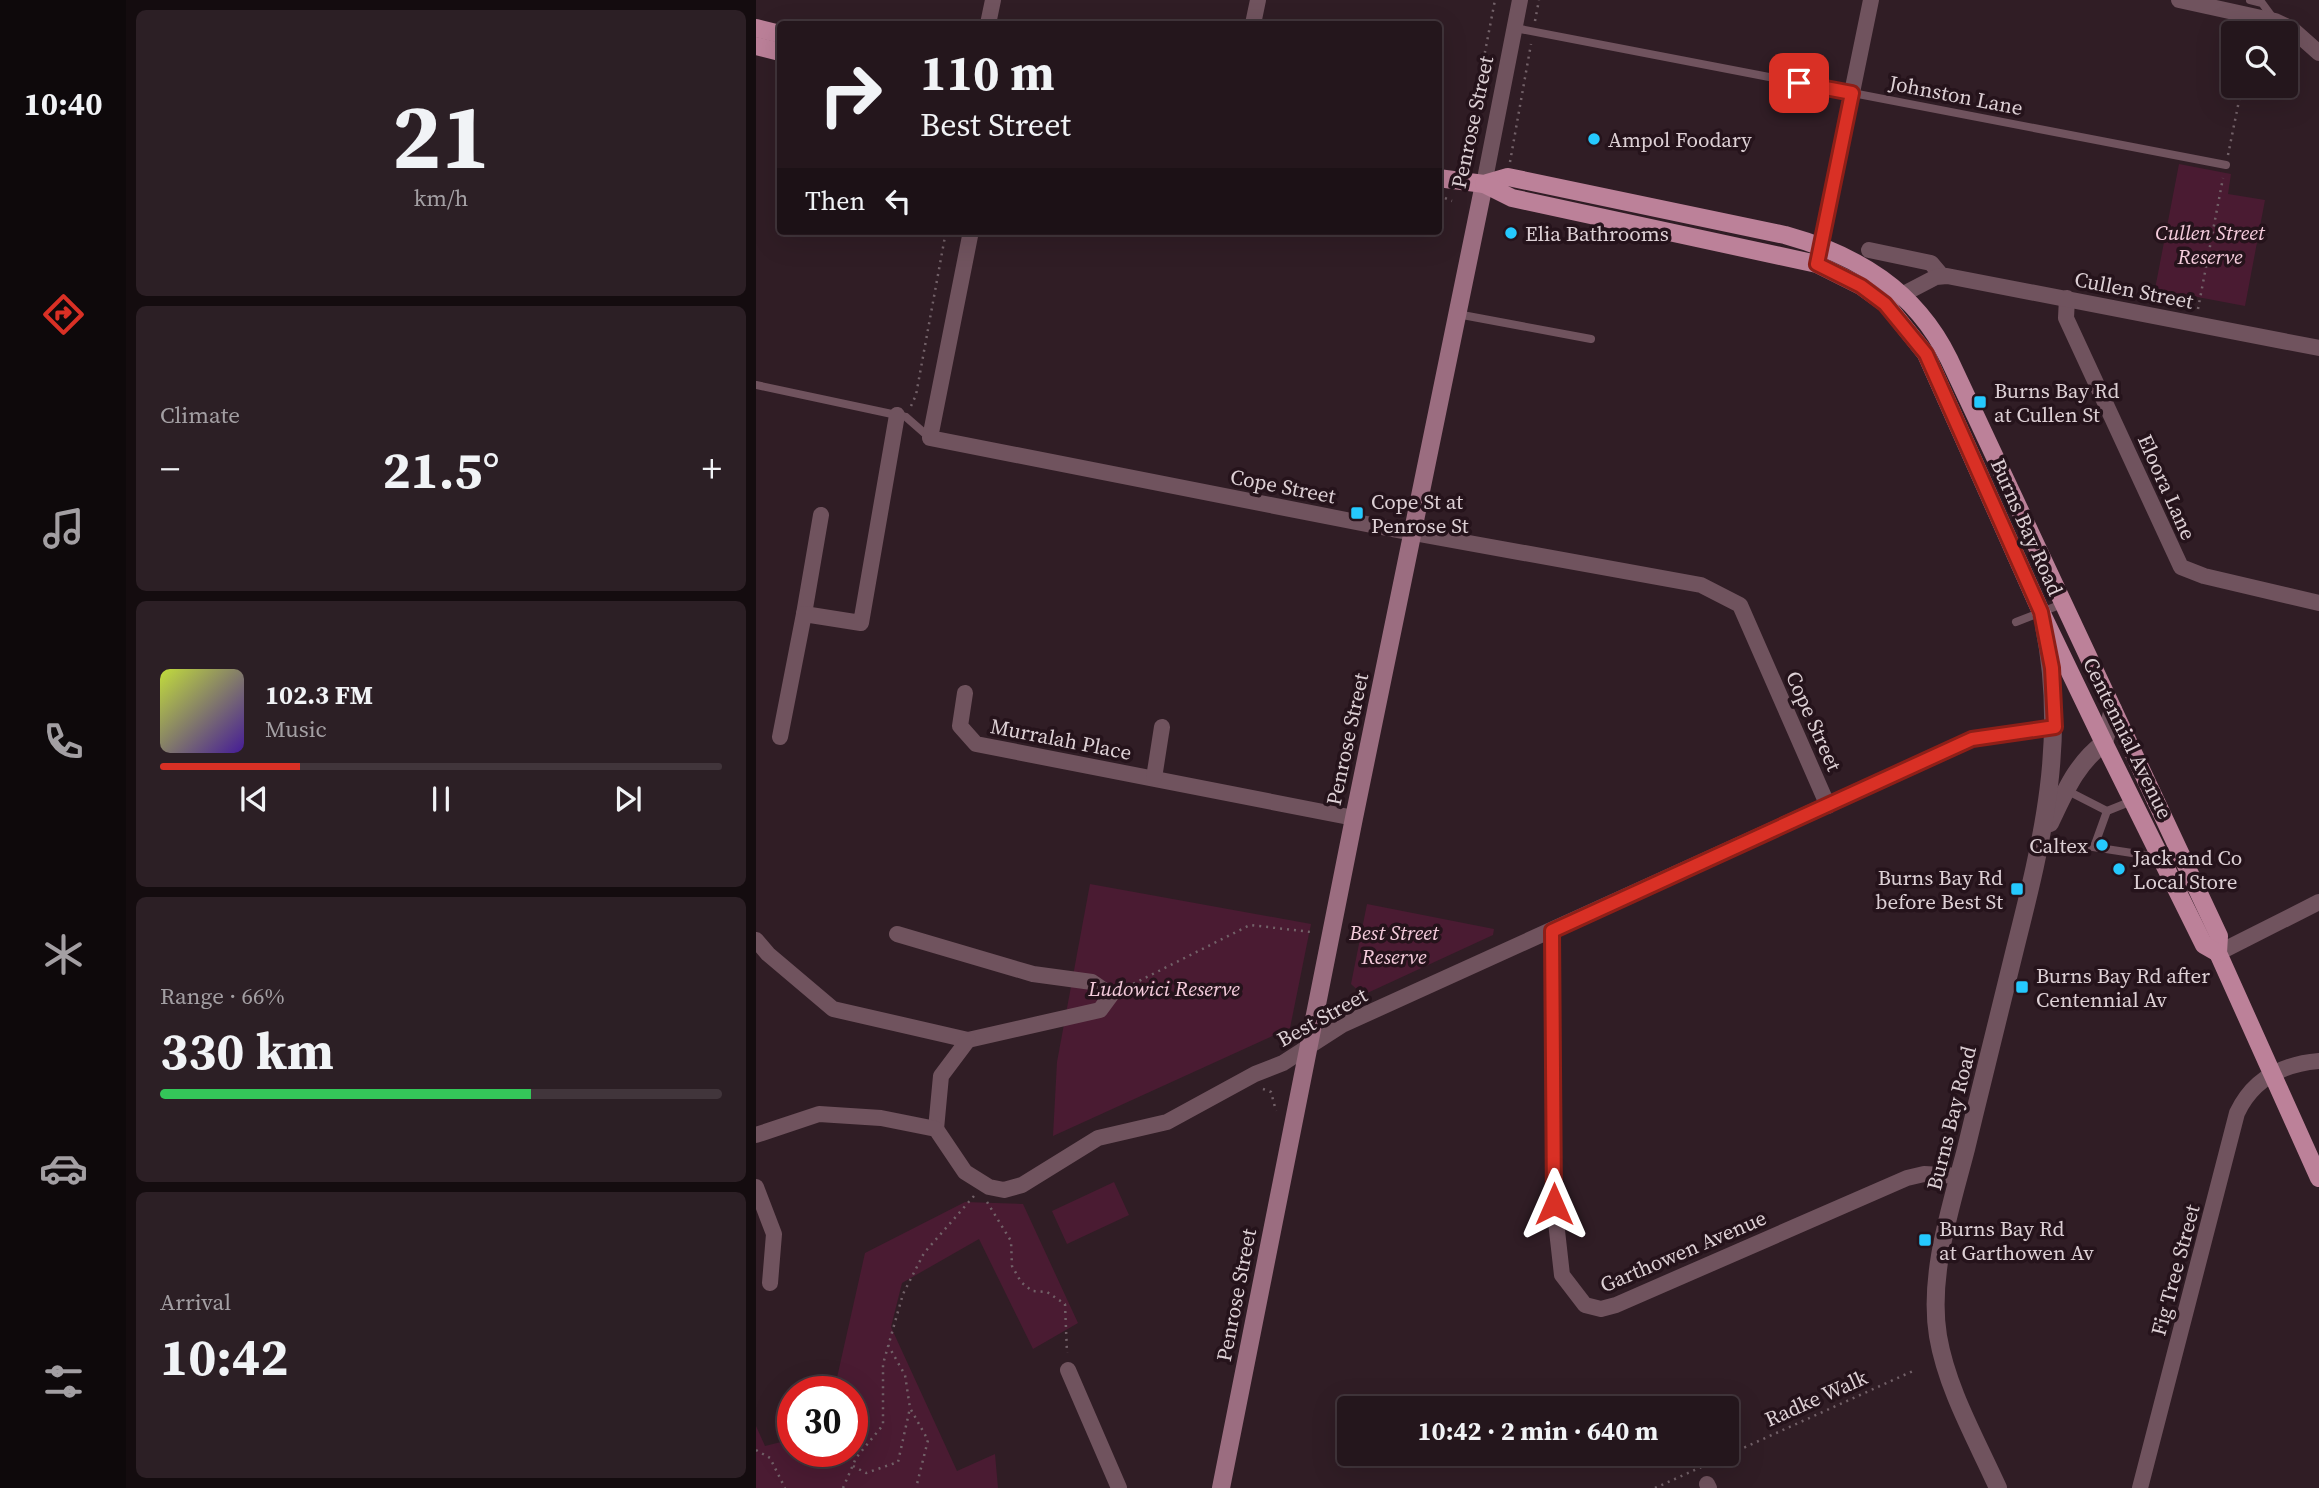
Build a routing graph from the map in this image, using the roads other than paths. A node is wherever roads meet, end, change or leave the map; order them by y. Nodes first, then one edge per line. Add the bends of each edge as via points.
1 (993, 0) edge
2 (1258, 0) edge
3 (1520, 0) edge
4 (1871, 0) edge
5 (2179, 0) edge
6 (2250, 0) edge
7 (989, 21) edge
8 (1254, 21) edge
9 (2275, 21) joint
10 (756, 28) edge
11 (1515, 28) junction
12 (777, 33) edge
13 (2298, 35) edge
14 (756, 47) edge
15 (777, 51) edge
16 (2319, 53) edge
17 (1852, 93) junction
18 (2226, 165) road end
19 (1442, 179) edge
20 (1484, 184) junction
21 (970, 235) edge
22 (1821, 245) junction
23 (1869, 250) dead end
24 (1817, 264) junction
25 (1942, 275) junction
26 (1902, 294) junction
27 (2067, 298) junction
28 (1885, 304) junction
29 (1457, 314) junction
30 (1591, 339) dead end
31 (2319, 348) edge
32 (756, 385) edge
33 (901, 416) junction
34 (930, 439) junction
35 (821, 515) dead end
36 (1413, 533) junction
37 (2319, 603) edge
38 (2062, 604) junction
39 (2041, 612) junction
40 (804, 614) junction
41 (2017, 622) dead end
42 (965, 693) dead end
43 (2113, 709) junction
44 (1162, 727) dead end
45 (2055, 727) junction
46 (780, 737) dead end
47 (2104, 743) junction
48 (1154, 778) junction
49 (2066, 790) junction
50 (2132, 801) junction
51 (1828, 806) junction
52 (2107, 811) junction
53 (1354, 818) junction
54 (2042, 841) junction
55 (2094, 847) junction
56 (2161, 858) junction
57 (2319, 902) edge
58 (1552, 931) junction
59 (897, 934) dead end
60 (756, 940) edge
61 (2218, 953) junction
62 (968, 1040) junction
63 (1309, 1045) junction
64 (2319, 1061) edge
65 (2271, 1073) junction
66 (936, 1129) junction
67 (756, 1135) edge
68 (1959, 1176) junction
69 (2319, 1178) edge
70 (756, 1187) edge
71 (770, 1283) dead end
72 (1068, 1370) road end
73 (1119, 1488) edge
74 (1221, 1488) edge
75 (1998, 1488) edge
76 (2140, 1488) edge

1 - 7 street
2 - 8 street
3 - 11 street, Penrose Street
4 - 17 street
5 - 9 street
6 - 9 lane via 2262,3
10 - 12 main road
11 - 17 lane, Johnston Lane
11 - 20 street, Penrose Street
13 - 16 street
14 - 15 main road
17 - 18 lane, Johnston Lane
17 - 22 street
19 - 20 main road, Burns Bay Road
20 - 22 main road, Burns Bay Road via 1508,177
20 - 24 main road, Burns Bay Road via 1512,198
20 - 29 main road, Penrose Street
21 - 34 street
22 - 24 street
22 - 26 main road, Burns Bay Road via 1871,270
23 - 25 street, Cullen Street via 1931,263
24 - 28 main road, Burns Bay Road
25 - 26 street
25 - 27 street, Cullen Street
26 - 28 street
26 - 38 main road, Burns Bay Road via 1942,345
27 - 31 street, Cullen Street
27 - 37 street, Eloora Lane via 2066,318 2181,567
28 - 39 main road, Burns Bay Road via 1926,354
29 - 30 lane
29 - 36 main road, Penrose Street
32 - 33 lane
33 - 34 lane
33 - 40 street via 861,623
34 - 36 street, Cope Street
35 - 40 street
36 - 51 street, Cope Street via 1701,586 1740,605
36 - 53 main road, Penrose Street
38 - 39 lane
38 - 43 main road, Centennial Avenue
39 - 41 lane
39 - 45 street, Burns Bay Road via 2052,668
39 - 47 main road, Centennial Avenue
40 - 46 street
42 - 48 street, Murralah Place via 960,726 976,744
43 - 47 street
43 - 61 main road, Centennial Avenue via 2219,936
44 - 48 street, Murralah Place
45 - 51 street, Best Street via 1972,739
45 - 54 street, Burns Bay Road
47 - 49 street, Burns Bay Road via 2086,757
47 - 50 main road, Centennial Avenue
48 - 53 street, Murralah Place
49 - 52 lane
49 - 54 street, Burns Bay Road
50 - 52 lane
50 - 56 main road, Centennial Avenue
51 - 58 street, Best Street
52 - 55 lane
53 - 63 main road, Penrose Street
54 - 55 lane via 2062,851 2080,845
54 - 68 street, Burns Bay Road
55 - 56 lane
56 - 61 main road, Centennial Avenue via 2204,945
57 - 61 street
58 - 63 street, Best Street via 1342,1025
58 - 68 street, Garthowen Avenue via 1554,1204 1562,1275 1585,1305 1601,1309 1616,1305 1907,1178
59 - 62 street via 1033,974 1093,982 1111,995 1100,1010
60 - 62 street via 833,1009
61 - 65 main road, Centennial Avenue
62 - 66 street via 941,1076
63 - 66 street, Best Street via 1167,1122 1098,1138 1023,1185 1004,1190 984,1190 965,1172
63 - 74 main road, Penrose Street
64 - 65 street
65 - 69 main road, Centennial Avenue
65 - 76 street, Fig Tree Street via 2254,1087 2237,1113
66 - 67 street via 881,1118 818,1114
68 - 75 street, Burns Bay Road via 1939,1270 1938,1335 1951,1382
70 - 71 street via 774,1234
72 - 73 street

